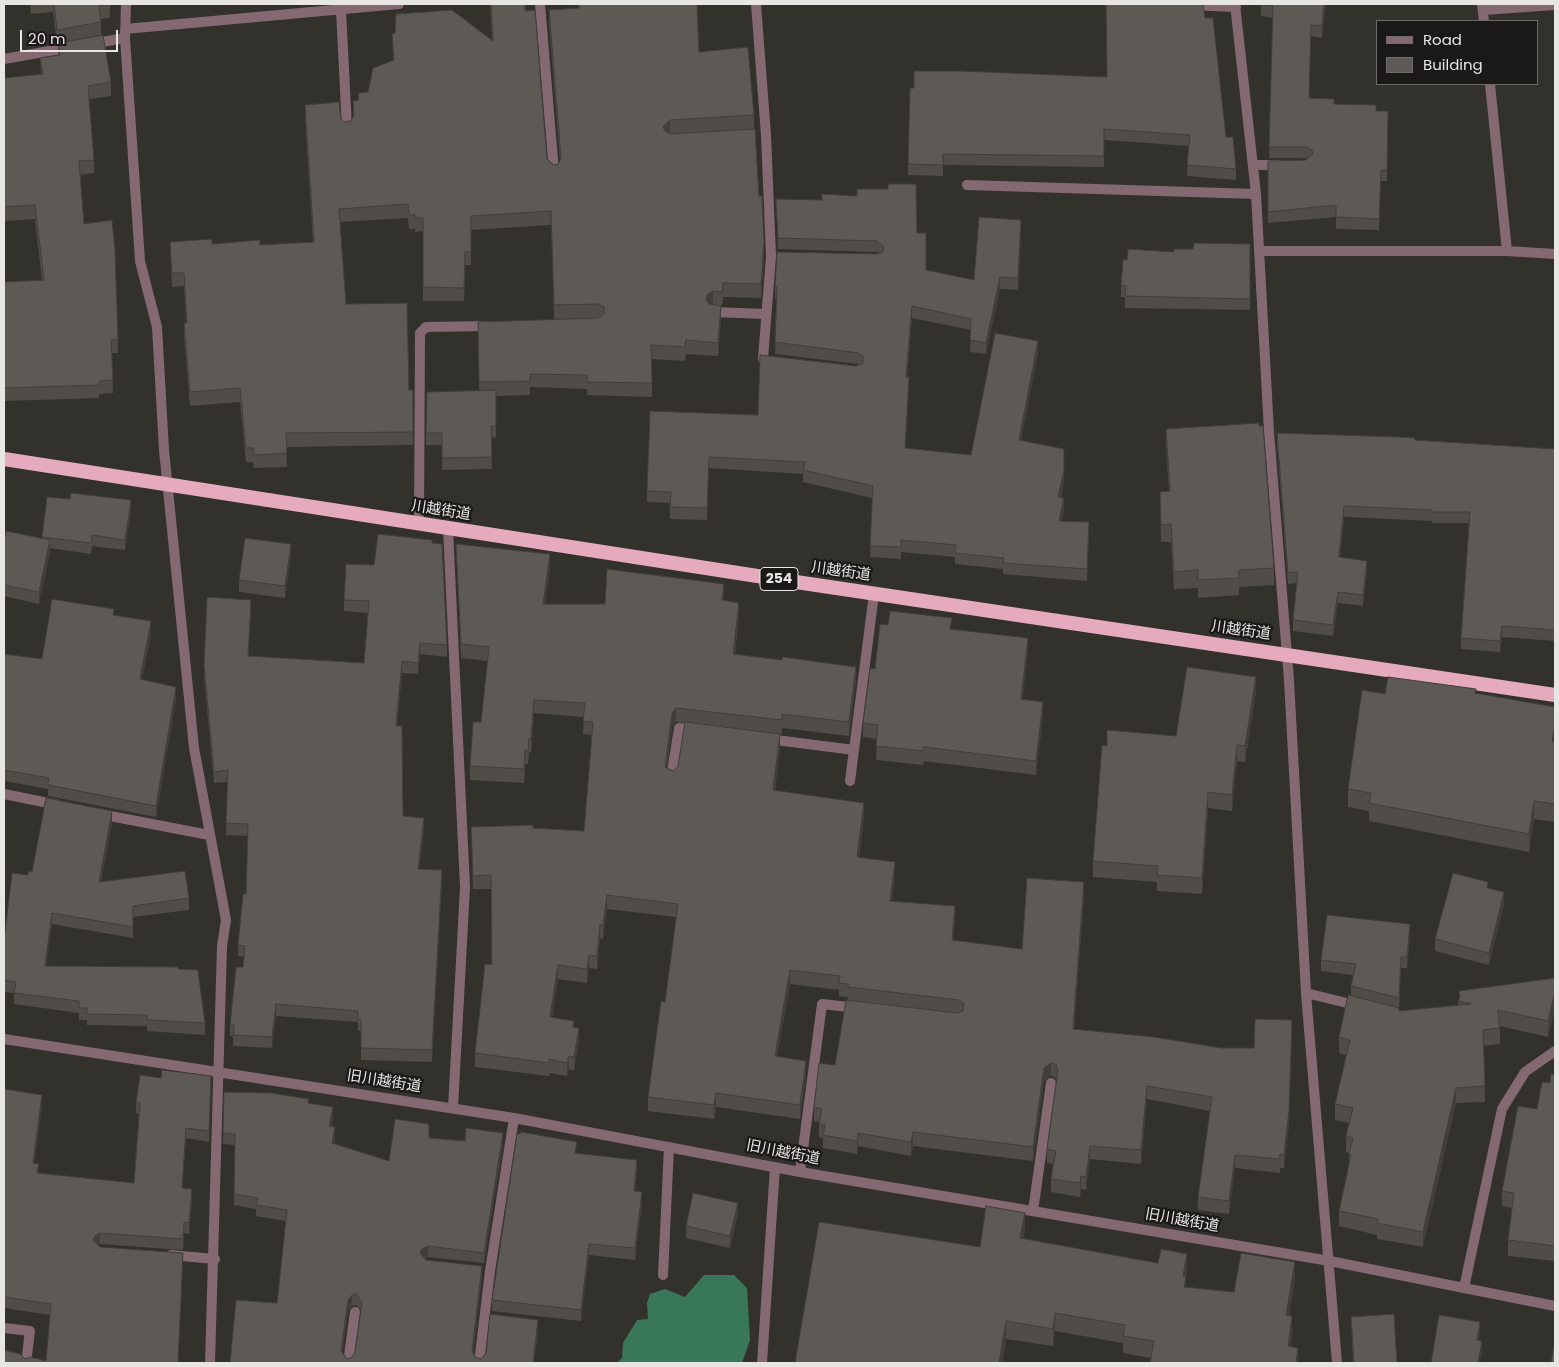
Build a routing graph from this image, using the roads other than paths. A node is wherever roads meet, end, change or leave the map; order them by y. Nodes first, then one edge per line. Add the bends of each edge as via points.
1 (126, 4) edge
2 (399, 4) edge
3 (540, 4) edge
4 (756, 4) edge
5 (1163, 4) edge
6 (1555, 5) edge
7 (1236, 6) edge
8 (1482, 7) edge
9 (341, 10) junction
10 (1484, 20) edge
11 (125, 33) junction
12 (4, 58) edge
13 (1490, 85) edge
14 (347, 129) edge
15 (1253, 165) junction
16 (1297, 165) edge
17 (554, 172) edge
18 (967, 185) dead end
19 (1256, 194) junction
20 (1260, 251) junction
21 (1507, 251) junction
22 (1555, 254) edge
23 (713, 312) edge
24 (765, 314) junction
25 (502, 326) edge
26 (767, 360) edge
27 (4, 458) edge
28 (167, 484) junction
29 (419, 524) junction
30 (448, 529) junction
31 (874, 594) junction
32 (1287, 655) junction
33 (1555, 694) edge
34 (708, 731) edge
35 (757, 737) edge
36 (854, 750) junction
37 (671, 778) edge
38 (850, 781) dead end
39 (4, 794) edge
40 (71, 808) edge
41 (90, 812) edge
42 (209, 835) junction
43 (1306, 993) junction
44 (870, 1010) edge
45 (1372, 1010) edge
46 (4, 1039) edge
47 (1555, 1051) edge
48 (218, 1072) junction
49 (1051, 1083) edge
50 (453, 1108) junction
51 (514, 1118) junction
52 (669, 1147) junction
53 (775, 1167) junction
54 (800, 1172) junction
55 (1033, 1211) junction
56 (157, 1254) edge
57 (214, 1258) junction
58 (1330, 1261) junction
59 (663, 1275) dead end
60 (1464, 1288) junction
61 (1555, 1306) edge
62 (355, 1312) dead end
63 (4, 1328) edge
64 (26, 1363) edge
65 (210, 1363) edge
66 (348, 1363) edge
67 (480, 1363) edge
68 (762, 1363) edge
69 (1337, 1363) edge

1 - 11 street
2 - 9 street
3 - 17 street
4 - 24 street via 761,136 776,256
5 - 7 street
6 - 8 street
7 - 15 street
8 - 10 street
9 - 11 street
9 - 14 street
11 - 12 street
11 - 28 street via 140,261 157,327
13 - 21 street
15 - 16 street
15 - 19 street
18 - 19 street
19 - 20 street
20 - 21 street
20 - 32 street
21 - 22 street
23 - 24 street
24 - 26 street
25 - 29 street via 426,327 420,333
27 - 28 highway, 川越街道 / 254
28 - 29 highway, 川越街道 / 254
28 - 42 street via 194,748
29 - 30 highway, 川越街道 / 254
30 - 31 highway, 川越街道 / 254
30 - 50 street via 465,887
31 - 32 highway, 川越街道 / 254
31 - 36 street
32 - 33 highway, 川越街道 / 254
32 - 43 street
34 - 37 street via 679,728
35 - 36 street
36 - 38 street
39 - 40 street
41 - 42 street
42 - 48 street via 226,920 222,946
43 - 45 street
43 - 58 street
44 - 54 street via 822,1004
46 - 48 street, 旧川越街道
47 - 60 street via 1525,1072 1502,1109
48 - 50 street, 旧川越街道
48 - 57 street
49 - 55 street
50 - 51 street, 旧川越街道
51 - 52 street, 旧川越街道
51 - 67 street via 485,1270 489,1317
52 - 53 street, 旧川越街道
52 - 59 street
53 - 54 street, 旧川越街道
53 - 68 street
54 - 55 street, 旧川越街道
55 - 58 street, 旧川越街道
56 - 57 street
57 - 65 street
58 - 60 street, 旧川越街道
58 - 69 street
60 - 61 street, 旧川越街道
62 - 66 street
63 - 64 street via 30,1331

